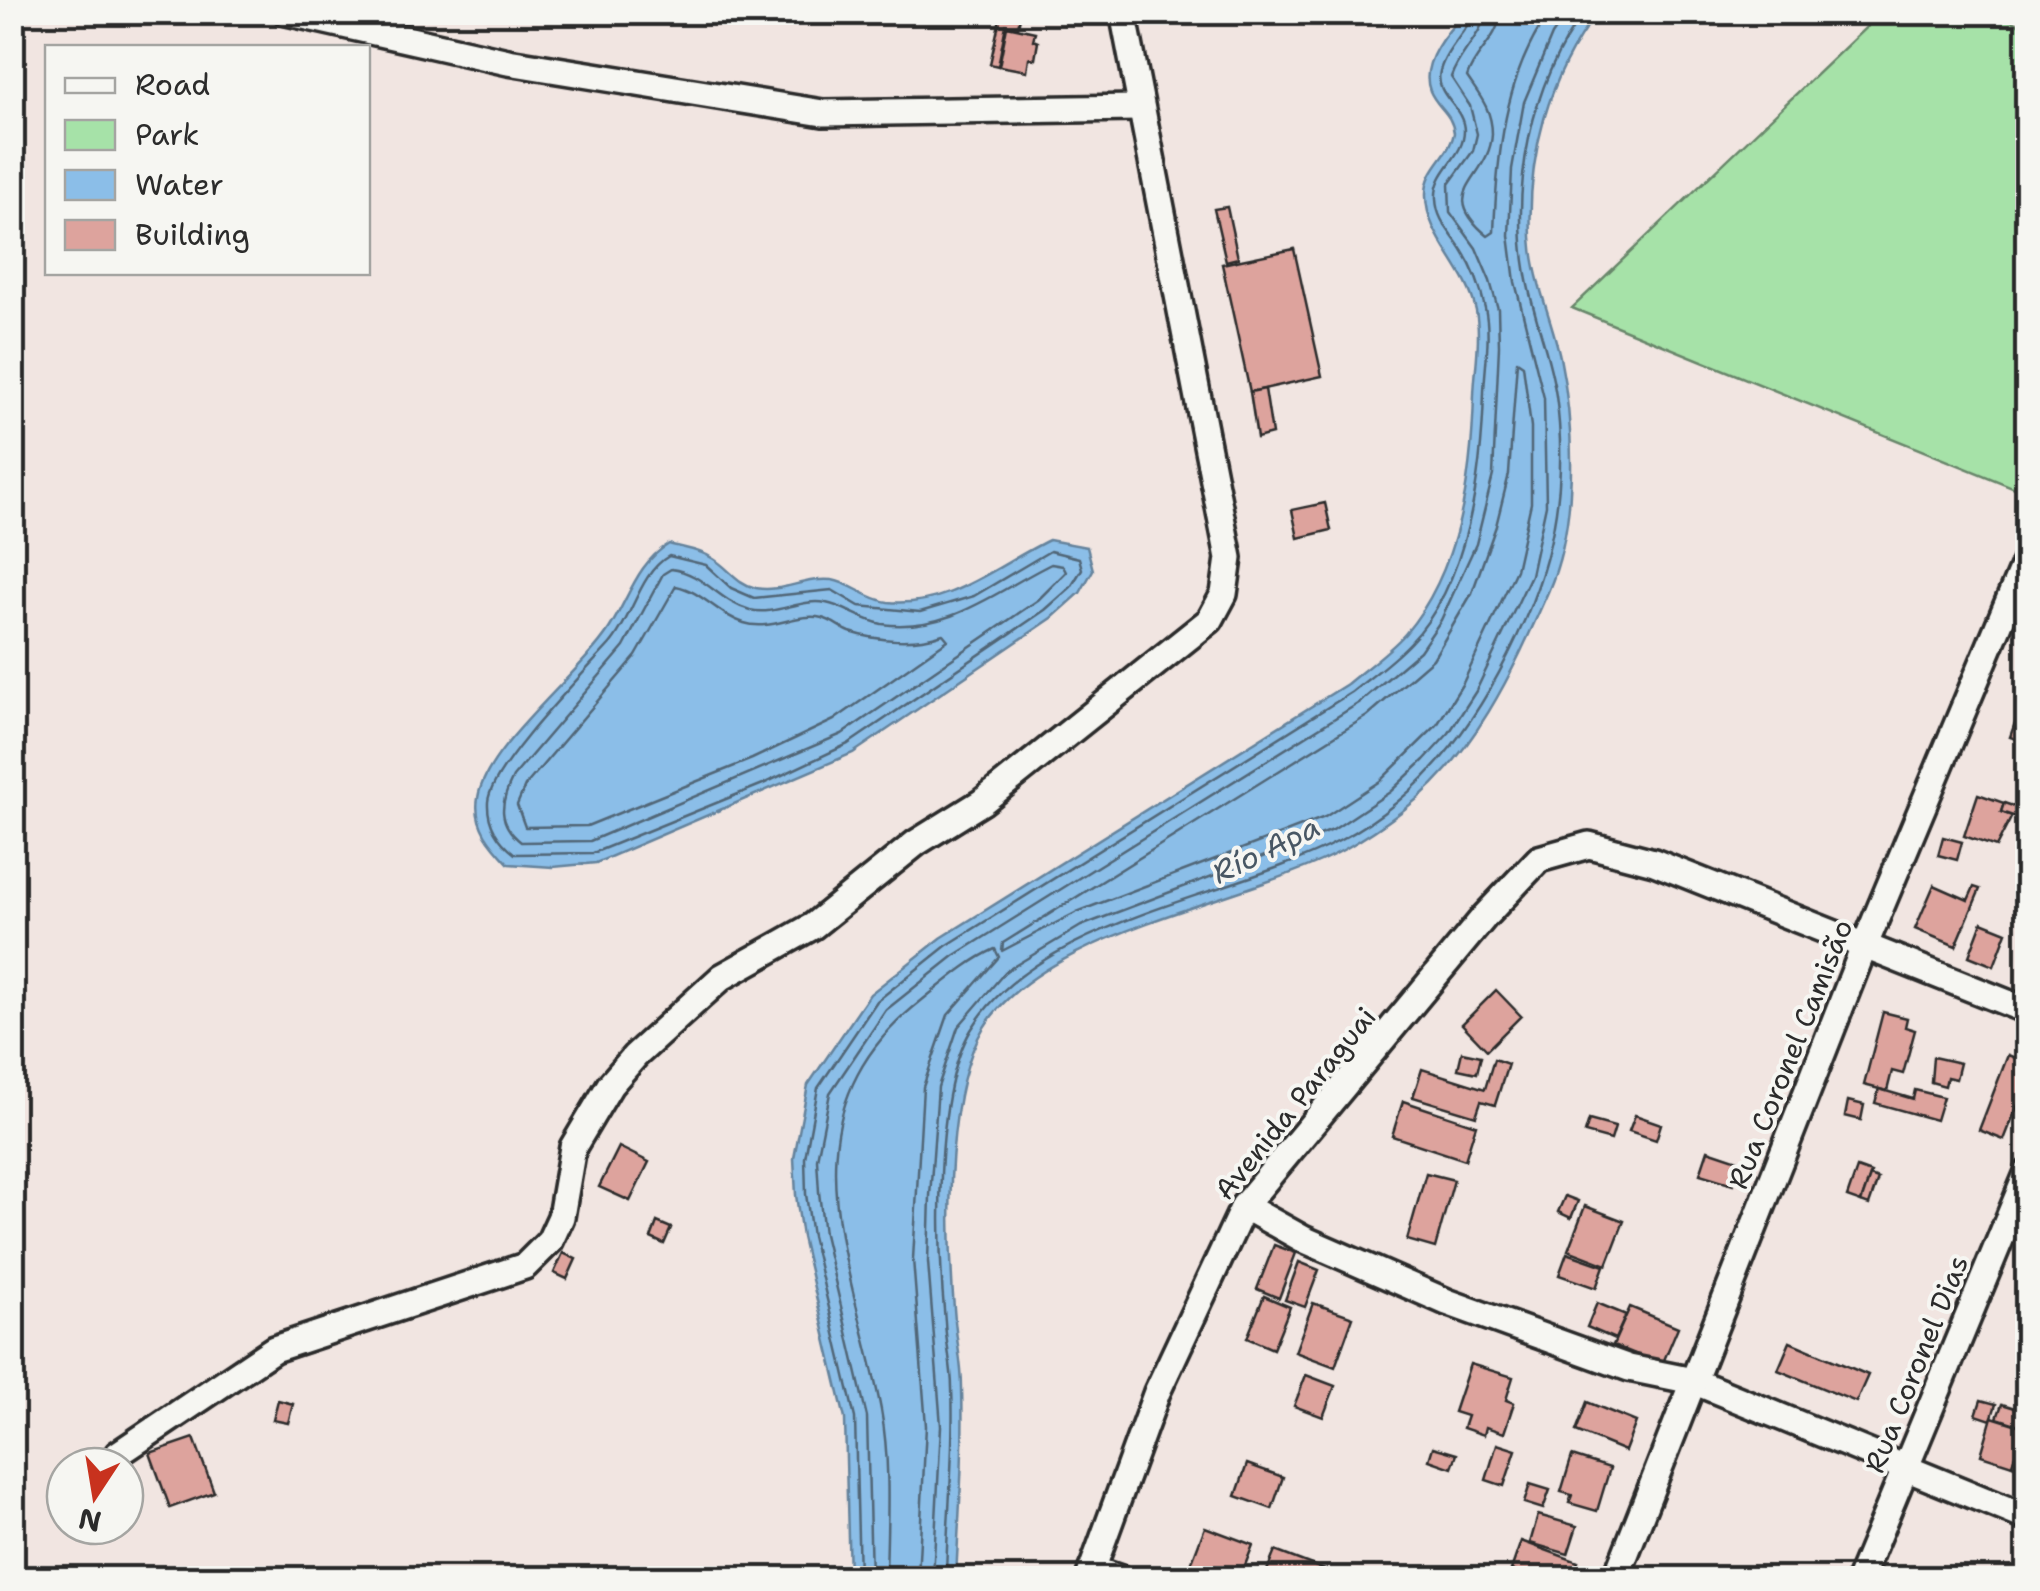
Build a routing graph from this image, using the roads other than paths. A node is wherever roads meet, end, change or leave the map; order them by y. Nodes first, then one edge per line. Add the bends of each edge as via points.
1 (286, 12) edge
2 (1123, 12) edge
3 (1138, 108) junction
4 (2028, 555) edge
5 (1864, 947) junction
6 (2028, 1010) edge
7 (2028, 1172) edge
8 (1244, 1206) junction
9 (1693, 1381) junction
10 (130, 1446) edge
11 (1904, 1469) junction
12 (2028, 1518) edge
13 (1090, 1574) edge
14 (1118, 1578) edge
15 (1616, 1578) edge
16 (1860, 1578) edge

1 - 3 street via 508,62 823,113
2 - 3 street
3 - 10 street via 1229,558 1224,594 1210,620 813,926 722,976 635,1056 610,1084 573,1148 561,1218 525,1266 274,1349
4 - 5 street, Rua Coronel Camisão
5 - 6 street
5 - 8 street, Avenida Paraguai via 1712,882 1589,846 1539,859
5 - 9 street, Rua Coronel Camisão
7 - 11 street, Rua Coronel Dias
8 - 9 street via 1317,1246 1498,1322 1628,1368
8 - 13 street, Avenida Paraguai via 1157,1392
9 - 11 street
9 - 15 street, Rua Coronel Camisão
11 - 12 street
11 - 16 street, Rua Coronel Dias
13 - 14 street

